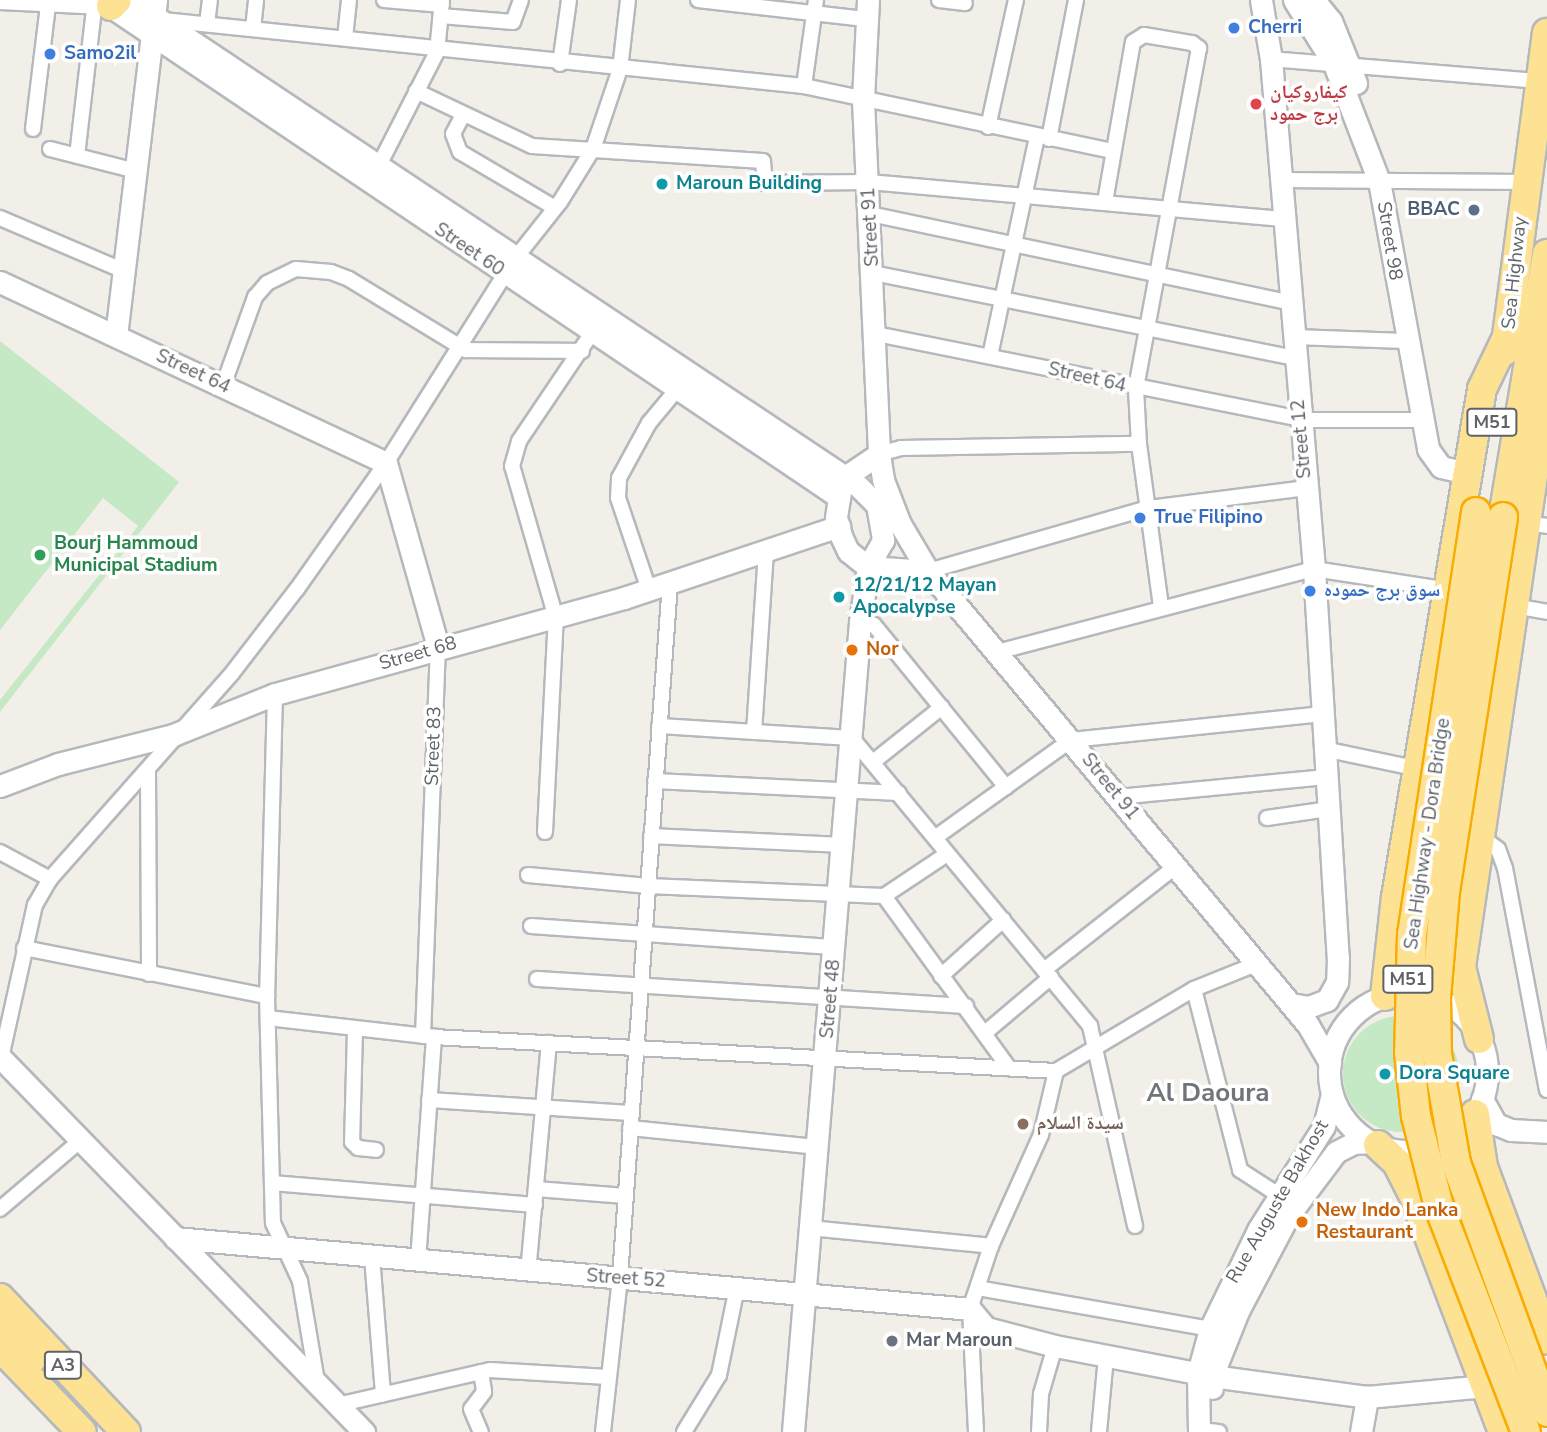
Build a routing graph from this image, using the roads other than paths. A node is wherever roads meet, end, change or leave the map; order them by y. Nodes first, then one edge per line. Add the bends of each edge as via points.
1 (210, 0) edge
2 (256, 0) edge
3 (349, 0) edge
4 (384, 0) edge
5 (521, 0) edge
6 (569, 0) edge
7 (628, 0) edge
8 (698, 0) edge
9 (939, 0) edge
10 (1016, 0) edge
11 (1076, 0) edge
12 (1261, 0) edge
13 (1294, 0) edge
14 (1314, 0) edge
15 (0, 2) edge
16 (111, 3) edge
17 (755, 3) edge
18 (965, 3) dead end
19 (48, 5) junction
20 (816, 6) edge
21 (442, 7) edge
22 (866, 9) edge
23 (154, 19) edge
24 (207, 24) junction
25 (253, 29) junction
26 (1547, 33) edge
27 (345, 38) junction
28 (437, 52) junction
29 (1271, 59) junction
30 (560, 64) junction
31 (1341, 64) junction
32 (620, 69) junction
33 (1539, 81) junction
34 (804, 86) junction
35 (416, 91) junction
36 (863, 100) junction
37 (463, 115) junction
38 (988, 127) junction
39 (33, 129) dead end
40 (1043, 138) junction
41 (50, 149) dead end
42 (593, 149) junction
43 (1113, 151) junction
44 (78, 156) junction
45 (136, 172) junction
46 (373, 176) junction
47 (1282, 180) junction
48 (1384, 181) junction
49 (869, 182) junction
50 (1525, 183) junction
51 (1025, 196) junction
52 (1105, 202) junction
53 (555, 208) junction
54 (1172, 209) junction
55 (870, 214) junction
56 (0, 218) edge
57 (1285, 219) junction
58 (1014, 245) junction
59 (1547, 254) edge
60 (510, 267) junction
61 (124, 271) junction
62 (873, 273) junction
63 (1160, 275) junction
64 (0, 282) edge
65 (1002, 298) junction
66 (1292, 303) junction
67 (1148, 331) junction
68 (1509, 333) junction
69 (592, 334) junction
70 (876, 334) junction
71 (116, 336) junction
72 (1405, 341) junction
73 (460, 348) junction
74 (1295, 348) junction
75 (990, 356) junction
76 (682, 382) junction
77 (223, 386) junction
78 (1136, 389) junction
79 (1421, 392) junction
80 (1299, 418) junction
81 (1420, 420) junction
82 (1139, 444) junction
83 (879, 454) junction
84 (386, 463) junction
85 (1469, 468) junction
86 (841, 488) junction
87 (1306, 488) junction
88 (1147, 508) junction
89 (1476, 512) joint
90 (1526, 522) edge
91 (839, 526) junction
92 (766, 551) junction
93 (868, 567) junction
94 (1314, 569) junction
95 (928, 571) junction
96 (670, 583) junction
97 (649, 590) junction
98 (1450, 590) junction
99 (1514, 606) junction
100 (1161, 607) junction
101 (1547, 612) edge
102 (556, 618) junction
103 (860, 622) junction
104 (438, 647) junction
105 (997, 652) junction
106 (275, 694) junction
107 (942, 707) junction
108 (1321, 714) junction
109 (659, 726) junction
110 (754, 732) junction
111 (173, 735) junction
112 (852, 738) junction
113 (1071, 740) junction
114 (1324, 749) junction
115 (873, 762) junction
116 (1419, 769) junction
117 (148, 771) junction
118 (1326, 776) junction
119 (655, 780) junction
120 (0, 786) edge
121 (1006, 787) junction
122 (846, 790) junction
123 (899, 793) junction
124 (1118, 797) junction
125 (1329, 809) junction
126 (1267, 818) dead end
127 (545, 832) dead end
128 (651, 836) junction
129 (1480, 836) junction
130 (936, 837) junction
131 (842, 845) junction
132 (0, 852) edge
133 (947, 854) junction
134 (1175, 867) junction
135 (528, 875) dead end
136 (50, 878) junction
137 (648, 886) junction
138 (839, 894) junction
139 (884, 896) junction
140 (1003, 920) junction
141 (531, 926) dead end
142 (645, 933) junction
143 (835, 947) junction
144 (24, 948) junction
145 (1338, 958) junction
146 (1256, 964) junction
147 (149, 974) junction
148 (1048, 974) junction
149 (940, 976) junction
150 (537, 979) dead end
151 (641, 985) junction
152 (1194, 989) junction
153 (267, 996) junction
154 (831, 996) junction
155 (1375, 1001) junction
156 (1291, 1004) junction
157 (966, 1006) junction
158 (268, 1018) junction
159 (355, 1030) junction
160 (986, 1032) junction
161 (428, 1037) junction
162 (1479, 1039) junction
163 (549, 1043) junction
164 (1096, 1044) junction
165 (635, 1046) junction
166 (0, 1058) edge
167 (826, 1058) junction
168 (1329, 1063) junction
169 (1009, 1068) junction
170 (1056, 1071) junction
171 (1547, 1090) edge
172 (1332, 1094) junction
173 (429, 1100) junction
174 (1478, 1106) junction
175 (543, 1107) junction
176 (631, 1113) junction
177 (630, 1128) junction
178 (1547, 1132) edge
179 (81, 1140) junction
180 (1375, 1144) junction
181 (816, 1147) junction
182 (376, 1150) dead end
183 (272, 1183) junction
184 (536, 1189) junction
185 (1492, 1194) junction
186 (423, 1196) junction
187 (626, 1196) junction
188 (1280, 1196) junction
189 (535, 1205) junction
190 (0, 1209) edge
191 (1421, 1214) junction
192 (1135, 1226) dead end
193 (809, 1228) junction
194 (175, 1238) junction
195 (991, 1247) junction
196 (283, 1248) junction
197 (372, 1257) junction
198 (418, 1262) junction
199 (528, 1273) junction
200 (620, 1278) junction
201 (737, 1287) junction
202 (978, 1288) junction
203 (803, 1292) junction
204 (0, 1298) edge
205 (970, 1309) junction
206 (1210, 1329) junction
207 (0, 1330) edge
208 (1547, 1339) edge
209 (1055, 1346) junction
210 (0, 1347) edge
211 (1107, 1357) junction
212 (481, 1372) junction
213 (1205, 1375) junction
214 (608, 1377) junction
215 (1485, 1386) junction
216 (318, 1387) junction
217 (383, 1395) junction
218 (1367, 1397) junction
219 (97, 1402) junction
220 (337, 1405) junction
221 (1547, 1412) edge
222 (352, 1428) edge
223 (82, 1432) edge
224 (126, 1432) edge
225 (481, 1432) edge
226 (603, 1432) edge
227 (684, 1432) edge
228 (793, 1432) edge
229 (976, 1432) edge
230 (1039, 1432) edge
231 (1099, 1432) edge
232 (1210, 1432) edge
233 (1361, 1432) edge
234 (1503, 1432) edge
235 (1526, 1432) edge

1 - 24 street
2 - 25 street
3 - 27 street
4 - 21 street
5 - 21 street via 513,22
6 - 30 street
7 - 32 street
8 - 17 street
9 - 18 street
10 - 38 street
11 - 40 street
12 - 29 street, Street 12
13 - 31 street, Street 98
14 - 31 street, Street 98 via 1331,21
15 - 19 street
16 - 19 street
16 - 23 street, Street 60
16 - 44 street
17 - 20 street
19 - 39 street
20 - 22 street
20 - 34 street
21 - 28 street
22 - 36 street, Street 91
23 - 24 street
23 - 45 street
23 - 46 street, Street 60
24 - 25 street
25 - 27 street
26 - 33 highway, Sea Highway / M51
27 - 28 street
28 - 30 street
28 - 35 street
29 - 31 street
29 - 47 street, Street 12
30 - 32 street
31 - 33 street
31 - 48 street, Street 98
32 - 34 street
32 - 42 street
33 - 50 highway, Sea Highway / M51
34 - 36 street
35 - 37 street
35 - 46 street
36 - 38 street
36 - 49 street, Street 91
37 - 42 street via 532,146
37 - 53 street via 453,134 460,152
38 - 40 street
40 - 43 street
40 - 51 street
41 - 44 street
42 - 49 street via 763,161 765,183
42 - 53 street
43 - 52 street
43 - 54 street via 1133,42 1143,35 1199,48
44 - 45 street
45 - 61 street
46 - 60 street, Street 60
47 - 48 street
47 - 57 street, Street 12
48 - 50 street
48 - 72 street, Street 98
48 - 79 street, Street 98
49 - 51 street
49 - 55 street, Street 91
50 - 68 highway, Sea Highway / M51
51 - 52 street
51 - 58 street
52 - 54 street
53 - 60 street
54 - 57 street
54 - 63 street
55 - 58 street
55 - 62 street, Street 91
56 - 61 street
57 - 66 street, Street 12
58 - 63 street
58 - 65 street
59 - 90 highway, Sea Highway / M51 via 1537,308
60 - 69 street, Street 60
60 - 73 street
61 - 71 street
62 - 65 street
62 - 70 street, Street 91
63 - 66 street
63 - 67 street
64 - 71 street, Street 64
65 - 67 street
65 - 75 street
66 - 74 street, Street 12
67 - 74 street
67 - 78 street
68 - 85 highway via 1484,380
68 - 89 highway, Sea Highway / M51
69 - 73 street via 480,352
69 - 76 street, Street 60
69 - 102 street via 519,441 512,466
70 - 75 street, Street 64
70 - 83 street, Street 91
71 - 77 street, Street 64
72 - 74 street
72 - 79 street, Street 98
73 - 77 street via 349,279 331,272 296,269 267,283 255,298
73 - 84 street
74 - 80 street, Street 12
75 - 78 street, Street 64
76 - 86 street, Street 60
76 - 97 street via 649,423 619,478 618,498
77 - 84 street, Street 64
78 - 80 street, Street 64
78 - 82 street
79 - 81 street, Street 98
79 - 85 street, Street 98 via 1438,442
80 - 81 street, Street 64
80 - 87 street, Street 12
81 - 85 street, Street 98 via 1434,459 1448,470
82 - 83 street via 901,449
82 - 88 street
83 - 86 street
83 - 95 street, Street 91 via 883,480 900,524
84 - 104 street, Street 83
84 - 111 street via 233,672
85 - 98 highway
86 - 91 street
86 - 93 street, Street 60 via 869,494 884,521 883,540
87 - 88 street
87 - 94 street, Street 12
88 - 95 street
88 - 100 street
89 - 235 highway, Sea Highway - Dora Bridge / M51, bridge via 1412,934 1409,1053 1416,1115 1439,1207
90 - 99 highway
90 - 221 highway, Sea Highway - Dora Bridge / M51, bridge via 1445,891 1436,998 1437,1054 1456,1163
91 - 92 street, Street 68
91 - 93 street via 849,551
92 - 96 street, Street 68
92 - 110 street
93 - 95 street
93 - 103 street, Street 48
94 - 98 street
94 - 100 street
94 - 108 street, Street 12
95 - 105 street, Street 91
96 - 97 street, Street 68
96 - 109 street
97 - 102 street, Street 68
98 - 116 highway
99 - 101 street
99 - 129 highway
100 - 105 street
102 - 104 street, Street 68
102 - 127 street
103 - 107 street via 874,625
103 - 112 street, Street 48
104 - 106 street, Street 68
104 - 161 street, Street 83
105 - 113 street, Street 91
106 - 111 street, Street 68
106 - 153 street
107 - 115 street
107 - 121 street
108 - 113 street
108 - 114 street, Street 12
109 - 110 street
109 - 119 street
110 - 112 street
111 - 117 street
111 - 120 street, Street 68 via 58,764
112 - 115 street
112 - 122 street, Street 48
113 - 121 street
113 - 124 street, Street 91
114 - 116 street
114 - 118 street, Street 12
115 - 123 street
116 - 155 highway
117 - 136 street
117 - 147 street
118 - 124 street
118 - 125 street, Street 12
119 - 122 street
119 - 128 street
121 - 130 street
122 - 123 street
122 - 131 street, Street 48
123 - 130 street
124 - 134 street, Street 91
125 - 126 street
125 - 145 street, Street 12
128 - 131 street
128 - 137 street
129 - 162 highway via 1461,967
129 - 171 street via 1498,849 1506,868
130 - 133 street
131 - 138 street, Street 48
132 - 136 street
133 - 139 street
133 - 140 street
134 - 146 street, Street 91
134 - 148 street
135 - 137 street
136 - 144 street via 35,905
137 - 138 street
137 - 142 street
138 - 139 street
138 - 143 street, Street 48
139 - 149 street
140 - 148 street
140 - 149 street
141 - 142 street
142 - 143 street
142 - 151 street
143 - 154 street, Street 48
144 - 147 street
144 - 166 street
145 - 155 street via 1349,986
145 - 156 street via 1337,982 1327,1000 1309,1007
146 - 152 street
146 - 156 street, Street 91
147 - 153 street
148 - 160 street
148 - 164 street via 1090,1026
149 - 157 street
150 - 151 street
151 - 154 street
151 - 165 street
152 - 164 street
152 - 188 street via 1240,1170
153 - 158 street
154 - 157 street
154 - 167 street, Street 48
155 - 162 street via 1403,993 1440,1000 1456,1010
155 - 168 street via 1341,1030
156 - 168 street, Street 91
157 - 160 street
158 - 159 street
158 - 183 street
159 - 161 street
159 - 182 street via 352,1142 358,1148
160 - 169 street
161 - 163 street
161 - 173 street, Street 83
162 - 174 street via 1485,1059
163 - 165 street
163 - 175 street
164 - 170 street
164 - 192 street
165 - 167 street
165 - 176 street
166 - 179 street
167 - 169 street
167 - 181 street, Street 48
168 - 172 street
169 - 170 street
170 - 195 street via 1041,1135
172 - 180 street via 1347,1122
172 - 188 street, Rue Auguste Bakhost via 1324,1126
173 - 175 street
173 - 186 street, Street 83
174 - 178 street via 1496,1124 1511,1130
174 - 180 street via 1464,1128 1432,1147 1414,1151
174 - 185 highway via 1477,1145
175 - 176 street
175 - 184 street
176 - 177 street
177 - 181 street
177 - 187 street
179 - 190 street
179 - 194 street
180 - 191 highway via 1403,1172
180 - 213 street, Rue Auguste Bakhost via 1354,1143 1336,1152 1288,1216
181 - 193 street, Street 48
183 - 186 street
183 - 196 street via 273,1223
184 - 187 street
184 - 189 street
185 - 191 highway via 1475,1182 1444,1182 1428,1195
185 - 208 highway
186 - 189 street
186 - 198 street, Street 83
187 - 200 street
188 - 206 street, Rue Auguste Bakhost via 1238,1268
189 - 199 street
191 - 215 highway
193 - 195 street
193 - 203 street, Street 48
194 - 196 street, Street 52
194 - 216 street
195 - 202 street
196 - 197 street, Street 52
196 - 216 street via 300,1281
197 - 198 street, Street 52
197 - 217 street
198 - 199 street, Street 52
199 - 200 street, Street 52
200 - 201 street, Street 52
200 - 214 street
201 - 203 street, Street 52
201 - 227 street via 719,1374
202 - 205 street
202 - 206 street
203 - 205 street, Street 52
203 - 228 street, Street 48
204 - 219 highway, A3
205 - 209 street via 986,1328
205 - 229 street
206 - 213 street, Rue Auguste Bakhost
207 - 219 highway via 67,1391
209 - 211 street
209 - 230 street via 1041,1394
210 - 223 highway, A3
211 - 213 street
211 - 231 street
212 - 214 street
212 - 217 street
212 - 225 street via 484,1392 471,1409
213 - 218 street
213 - 232 street, Rue Auguste Bakhost
214 - 226 street
215 - 218 street
215 - 234 highway
216 - 220 street
217 - 220 street
218 - 233 street
219 - 224 highway, A3
220 - 222 street

